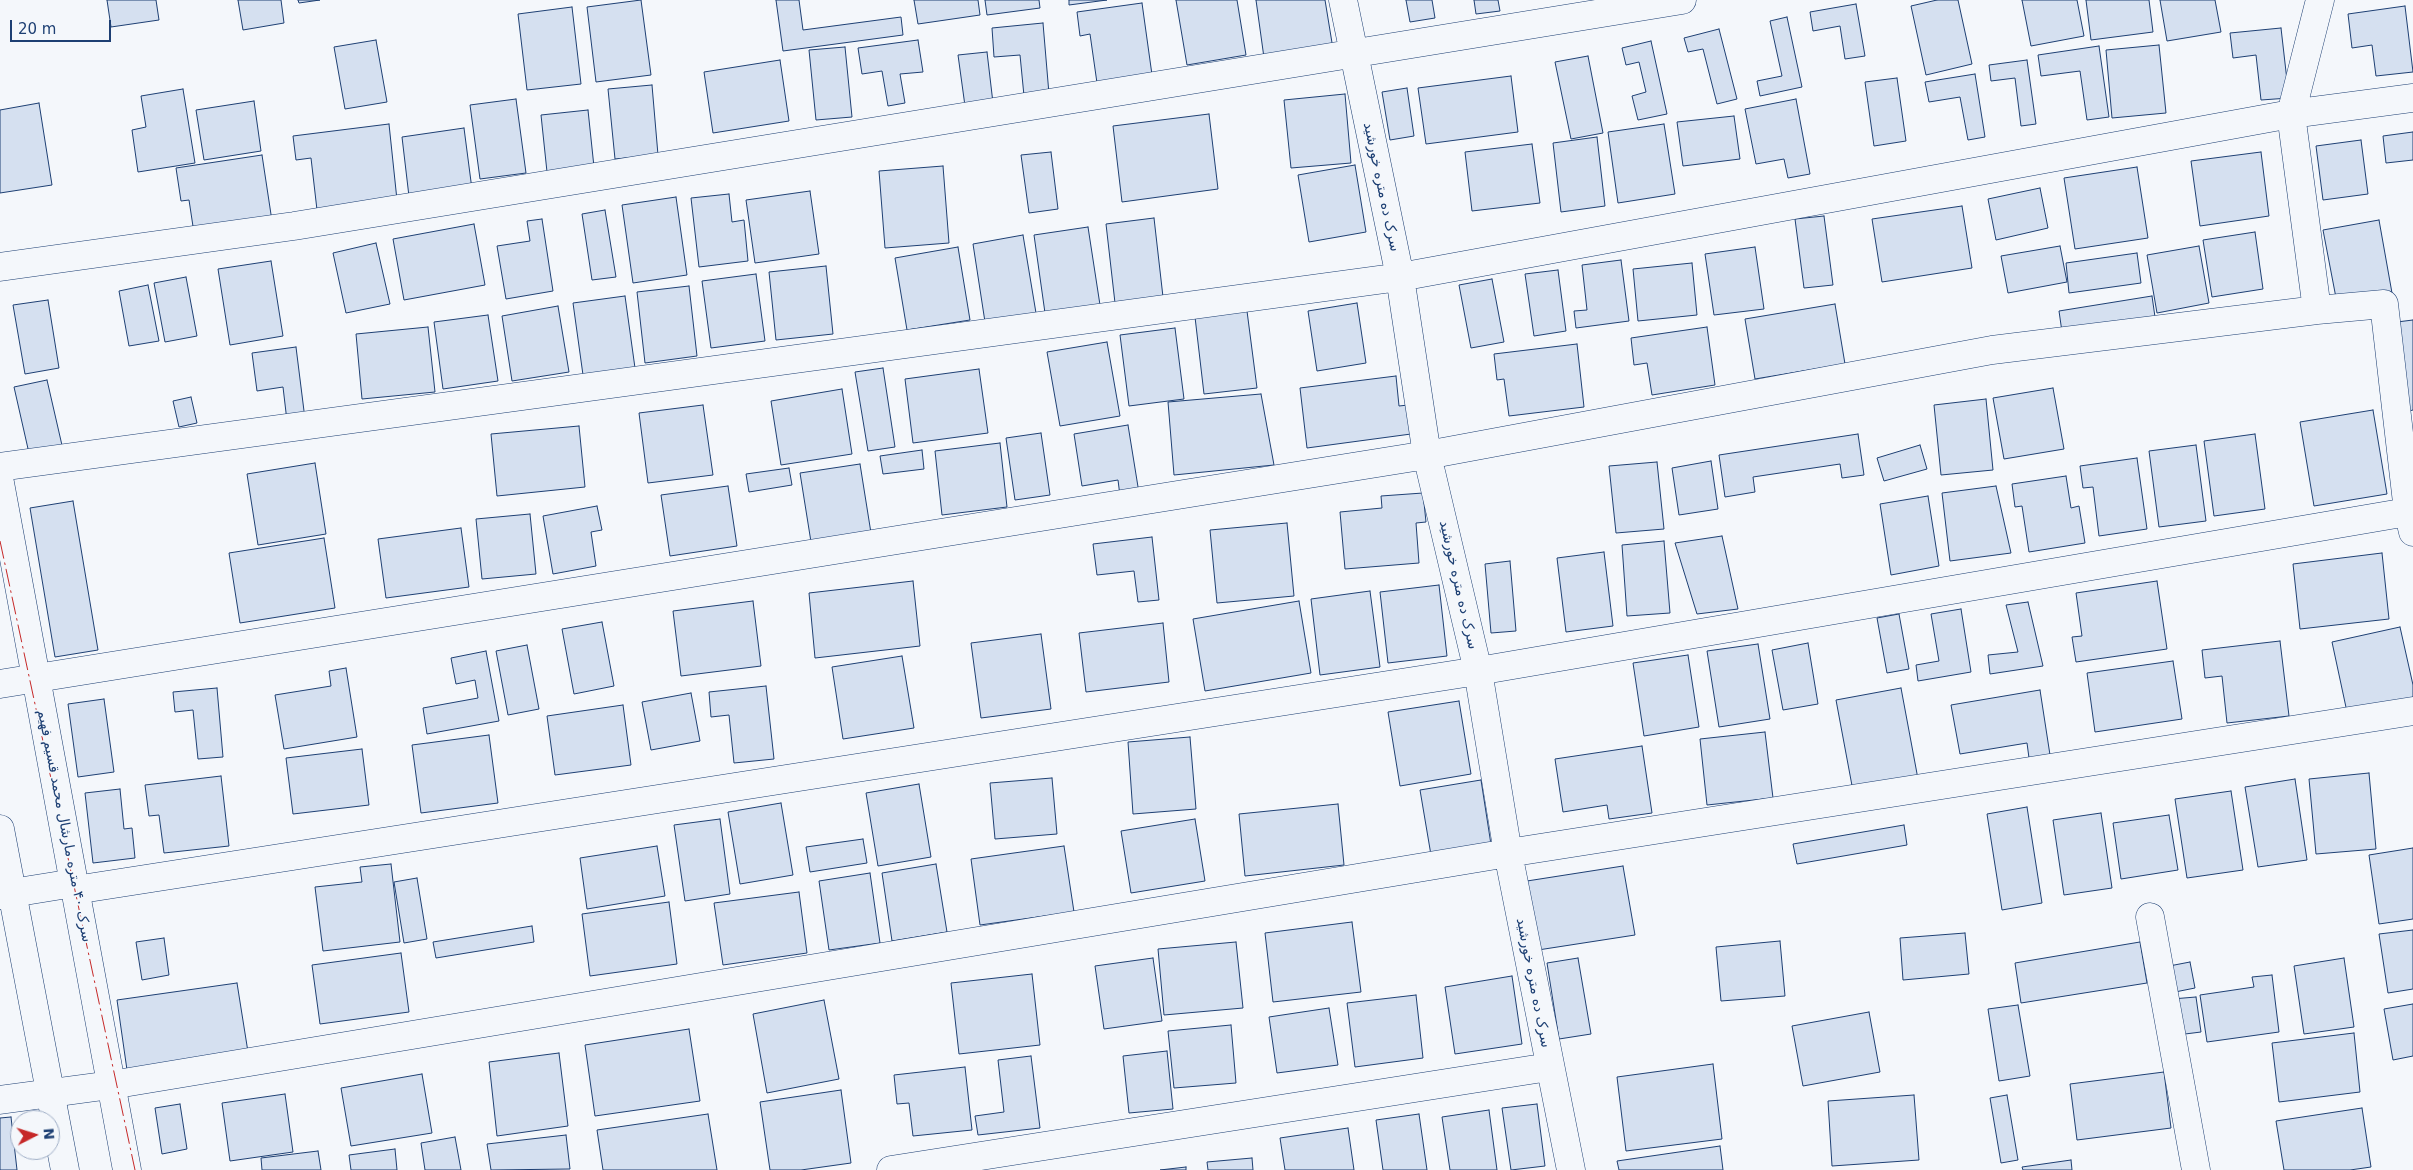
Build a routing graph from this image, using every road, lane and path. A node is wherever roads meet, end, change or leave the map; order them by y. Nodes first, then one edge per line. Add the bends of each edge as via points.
1 (1343, 0) edge
2 (1682, 0) edge
3 (2320, 0) edge
4 (1353, 55) junction
5 (2413, 98) edge
6 (2291, 114) junction
7 (0, 267) edge
8 (1400, 277) junction
9 (2317, 310) junction
10 (1427, 455) junction
11 (0, 467) edge
12 (0, 483) edge
13 (2411, 518) edge
14 (1478, 671) junction
15 (36, 677) junction
16 (0, 684) edge
17 (2413, 711) edge
18 (0, 829) edge
19 (1508, 853) junction
20 (75, 886) junction
21 (6, 894) edge
22 (2150, 917) dead end
23 (1549, 1067) junction
24 (111, 1085) junction
25 (50, 1093) junction
26 (0, 1100) edge
27 (65, 1170) edge
28 (127, 1170) edge
29 (892, 1170) edge
30 (1571, 1170) edge
31 (2196, 1170) edge

1 - 4 street, سرک ده متره خورشید
2 - 4 street
3 - 6 street
4 - 7 street via 304,225
4 - 8 street, سرک ده متره خورشید
5 - 6 street
6 - 8 street
6 - 9 street
8 - 10 street, سرک ده متره خورشید
8 - 11 street
9 - 10 street via 1992,350
9 - 13 street via 2384,304
10 - 14 street, سرک ده متره خورشید
10 - 15 street
12 - 15 street, سرک ۴۰ متره مارشال محمد قسیم فهیم
13 - 14 street
14 - 19 street, سرک ده متره خورشید
14 - 20 street
15 - 16 street
15 - 20 street, سرک ۴۰ متره مارشال محمد قسیم فهیم
17 - 19 street
18 - 21 street
19 - 23 street, سرک ده متره خورشید
19 - 24 street
20 - 21 street
20 - 24 street, سرک ۴۰ متره مارشال محمد قسیم فهیم
21 - 25 street
22 - 31 street
23 - 29 street
23 - 30 street, سرک ده متره خورشید
24 - 25 street
24 - 28 street, سرک ۴۰ متره مارشال محمد قسیم فهیم
25 - 26 street
25 - 27 street

